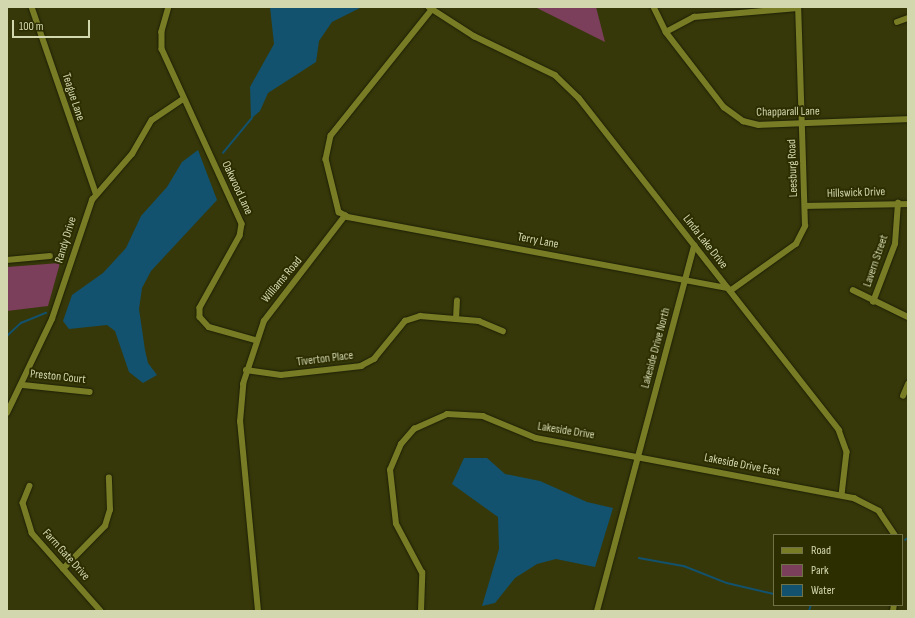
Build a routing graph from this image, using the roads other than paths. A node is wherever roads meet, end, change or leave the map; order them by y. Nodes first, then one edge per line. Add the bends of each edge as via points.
1 (32, 7) edge
2 (169, 7) edge
3 (654, 7) edge
4 (431, 8) edge
5 (798, 8) edge
6 (908, 18) edge
7 (897, 22) dead end
8 (666, 32) junction
9 (183, 99) junction
10 (908, 119) edge
11 (802, 123) junction
12 (96, 193) junction
13 (898, 203) junction
14 (908, 204) edge
15 (806, 206) junction
16 (345, 216) junction
17 (694, 246) junction
18 (50, 256) dead end
19 (7, 260) edge
20 (685, 280) junction
21 (728, 289) junction
22 (853, 290) dead end
23 (457, 301) dead end
24 (873, 302) junction
25 (908, 317) edge
26 (456, 319) junction
27 (503, 331) dead end
28 (255, 340) junction
29 (246, 370) junction
30 (908, 384) edge
31 (23, 385) junction
32 (90, 392) dead end
33 (903, 396) dead end
34 (7, 414) edge
35 (638, 455) junction
36 (109, 478) dead end
37 (30, 486) dead end
38 (842, 495) junction
39 (894, 534) edge
40 (63, 569) junction
41 (102, 611) edge
42 (258, 611) edge
43 (421, 611) edge
44 (597, 611) edge

1 - 12 street, Teague Lane
2 - 9 street, Oakwood Lane via 162,46
3 - 8 street, Chapparall Lane
4 - 16 street via 348,110 328,144 326,159 335,203
4 - 17 street, Linda Lake Drive via 467,32 560,78
5 - 8 street via 694,17
5 - 11 street, Leesburg Road
6 - 7 street
8 - 11 street, Chapparall Lane via 736,118 759,125
9 - 12 street, Randy Drive via 152,120 132,154
9 - 28 street, Oakwood Lane via 242,224 240,236 200,308 200,317 209,327
10 - 11 street, Chapparall Lane
11 - 15 street, Leesburg Road
12 - 31 street, Randy Drive via 82,224 52,320
13 - 14 street, Hillswick Drive
13 - 15 street, Hillswick Drive
13 - 24 street, Lavern Street via 895,244
15 - 21 street, Leesburg Road via 805,226 796,244
16 - 20 street, Terry Lane
16 - 28 street, Williams Road via 270,312
17 - 20 street, Lakeside Drive North
17 - 21 street, Linda Lake Drive
18 - 19 street
20 - 21 street, Terry Lane
20 - 35 street, Lakeside Drive North
21 - 38 street, Linda Lake Drive via 843,437 847,461
22 - 24 street
23 - 26 street
24 - 25 street
26 - 27 street, Tiverton Place via 488,323
26 - 29 street, Tiverton Place via 411,318 400,325 374,358 361,366 281,375
28 - 29 street, Williams Road
29 - 42 street, Williams Road via 240,422
30 - 33 street
31 - 32 street, Preston Court
31 - 34 street, Randy Drive
35 - 38 street, Lakeside Drive East
35 - 43 street, Lakeside Drive via 536,438 496,420 470,414 440,416 418,425 395,455 390,479 396,524 422,574
35 - 44 street
36 - 40 street via 110,510 105,526
37 - 40 street, Farm Gate Drive via 23,497 26,520 37,540
38 - 39 street via 876,508
40 - 41 street, Farm Gate Drive

